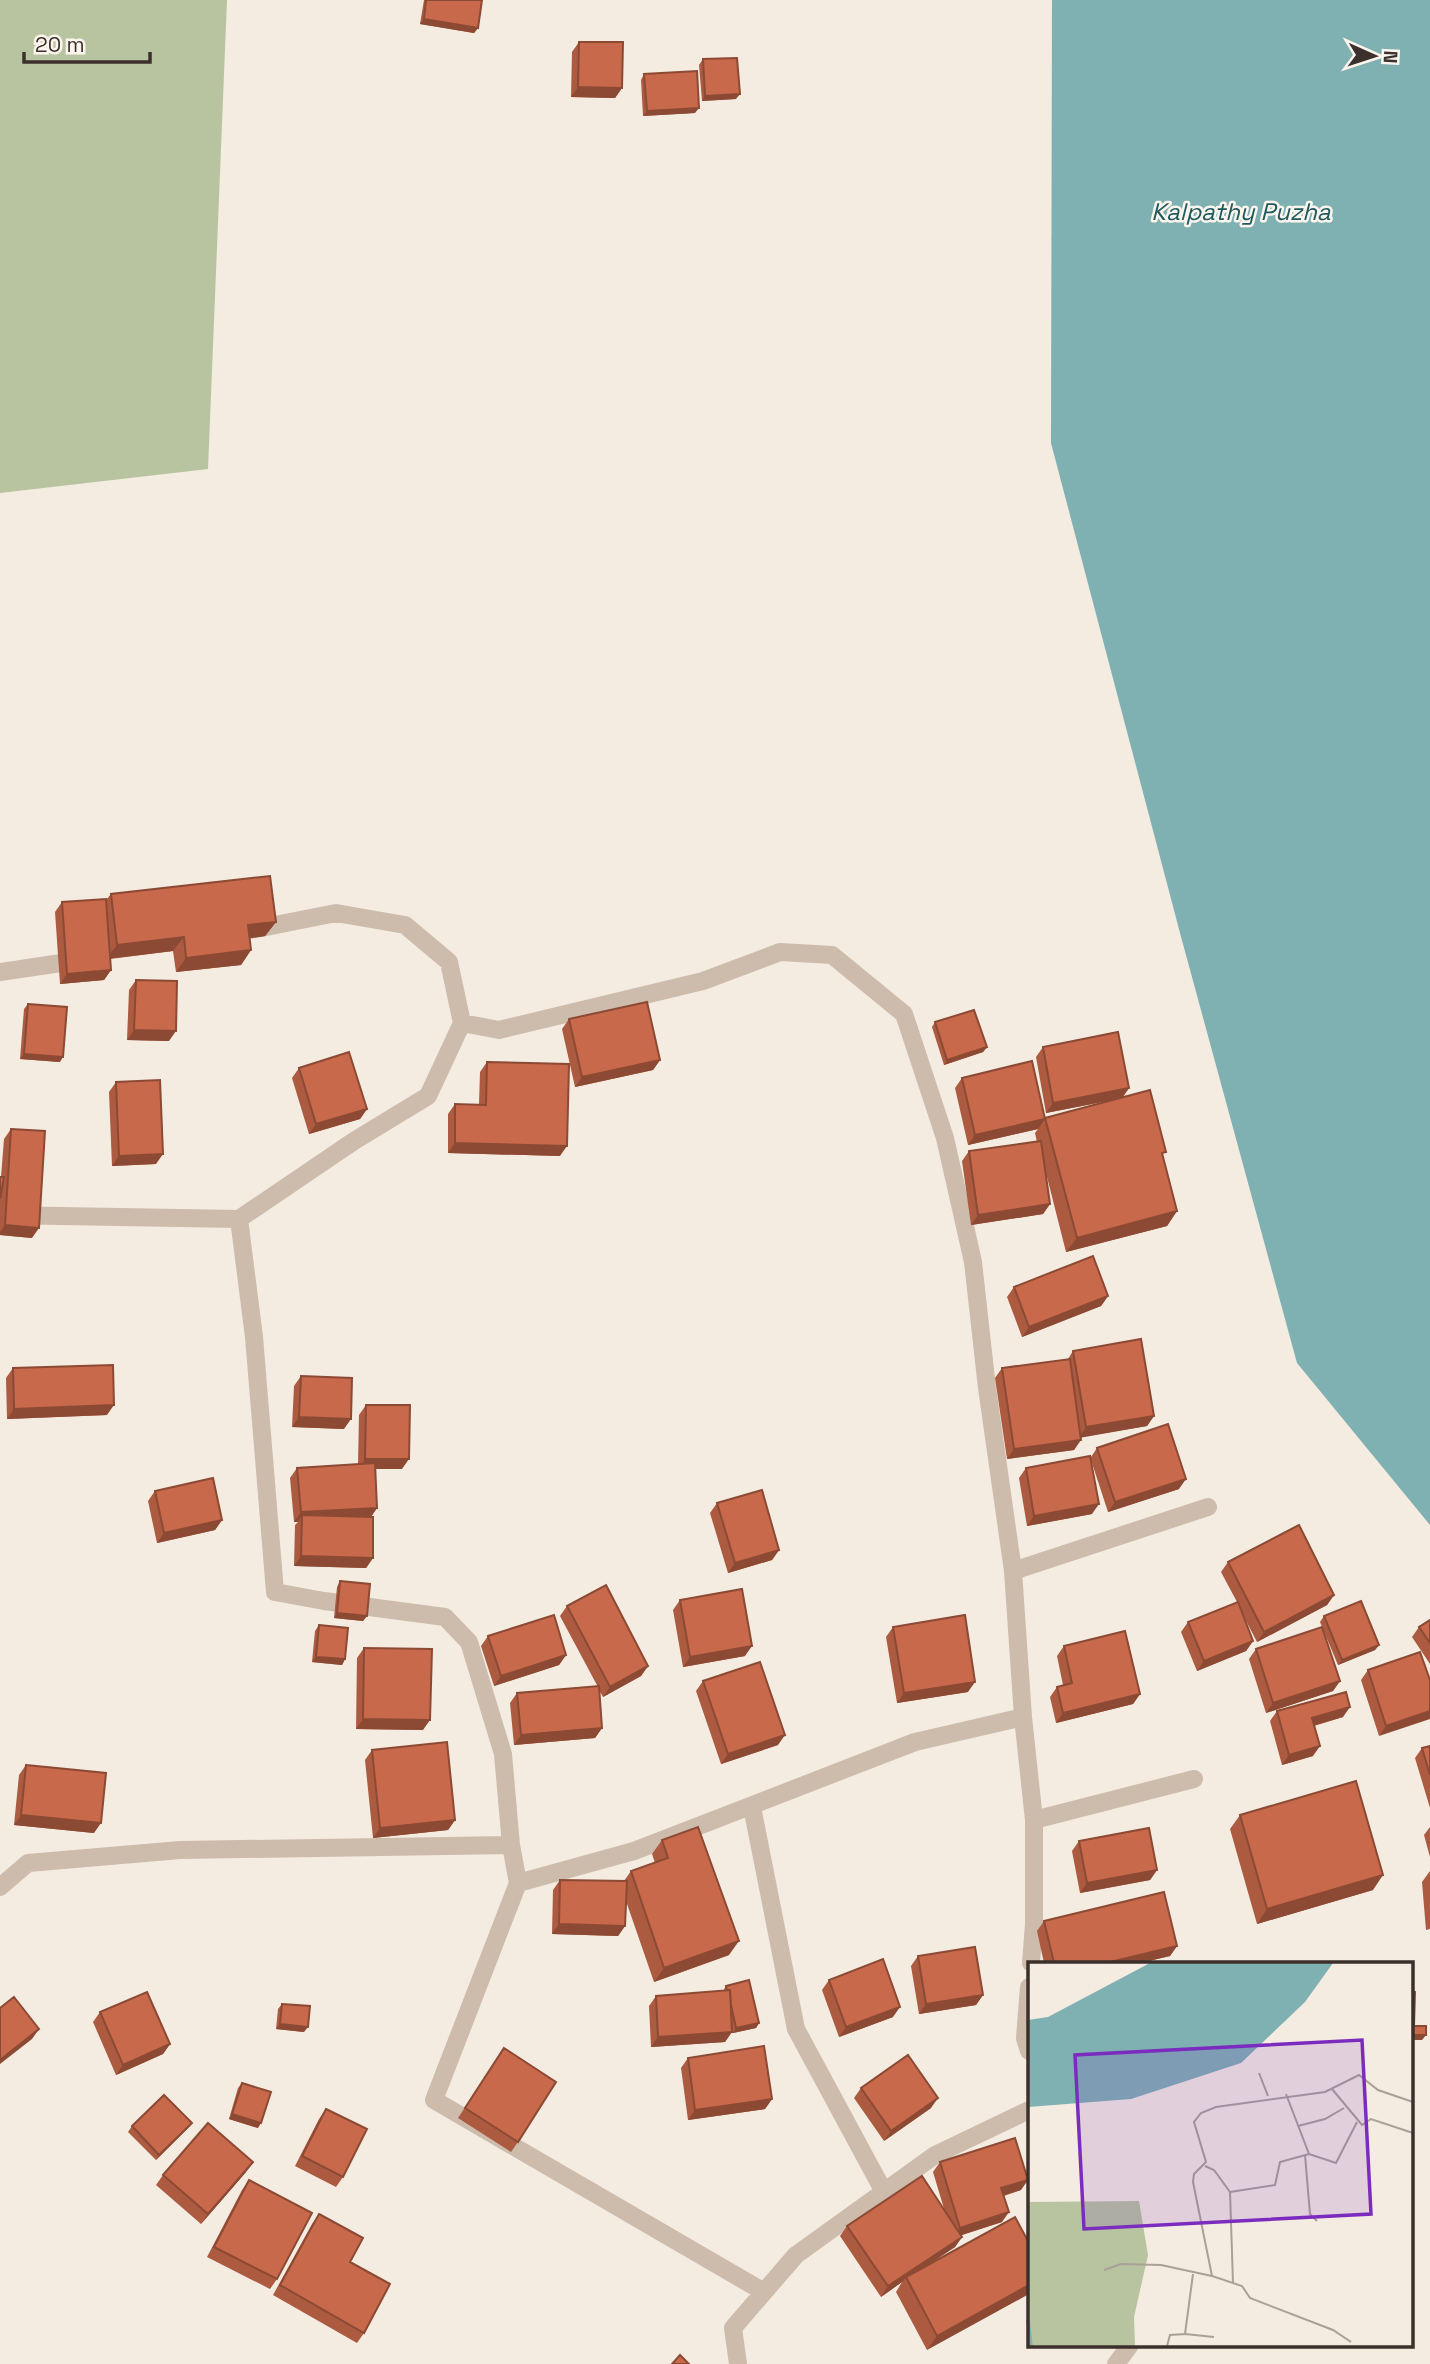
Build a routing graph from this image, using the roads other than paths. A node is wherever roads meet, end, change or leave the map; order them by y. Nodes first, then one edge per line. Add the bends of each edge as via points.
1 (228, 935) edge
2 (93, 958) edge
3 (0, 971) edge
4 (462, 1023) junction
5 (0, 1215) edge
6 (239, 1219) junction
7 (1208, 1507) dead end
8 (1013, 1571) junction
9 (1023, 1717) junction
10 (1194, 1779) dead end
11 (752, 1807) junction
12 (1034, 1819) junction
13 (511, 1845) junction
14 (518, 1883) junction
15 (0, 1886) edge
16 (1031, 1962) edge
17 (1028, 2000) edge
18 (1028, 2048) edge
19 (1028, 2110) edge
20 (884, 2192) junction
21 (764, 2292) junction
22 (1129, 2346) edge
23 (738, 2364) edge
24 (1116, 2364) edge

1 - 4 street via 336,913 405,925 449,962
2 - 3 street
4 - 6 street via 428,1096
4 - 8 street via 499,1030 703,981 780,952 832,955 904,1014 946,1138 973,1262
5 - 6 street
6 - 13 street via 254,1337 275,1592 445,1617 469,1642 503,1754
7 - 8 street
8 - 9 street
9 - 11 street via 915,1742
9 - 12 street
10 - 12 street
11 - 14 street via 634,1851
11 - 20 street via 796,2029
12 - 16 street
13 - 14 street
13 - 15 street via 166,1852 28,1863
14 - 21 street via 434,2100
17 - 18 street
19 - 20 street via 935,2155
20 - 21 street via 796,2255
21 - 23 street via 733,2328
22 - 24 street

